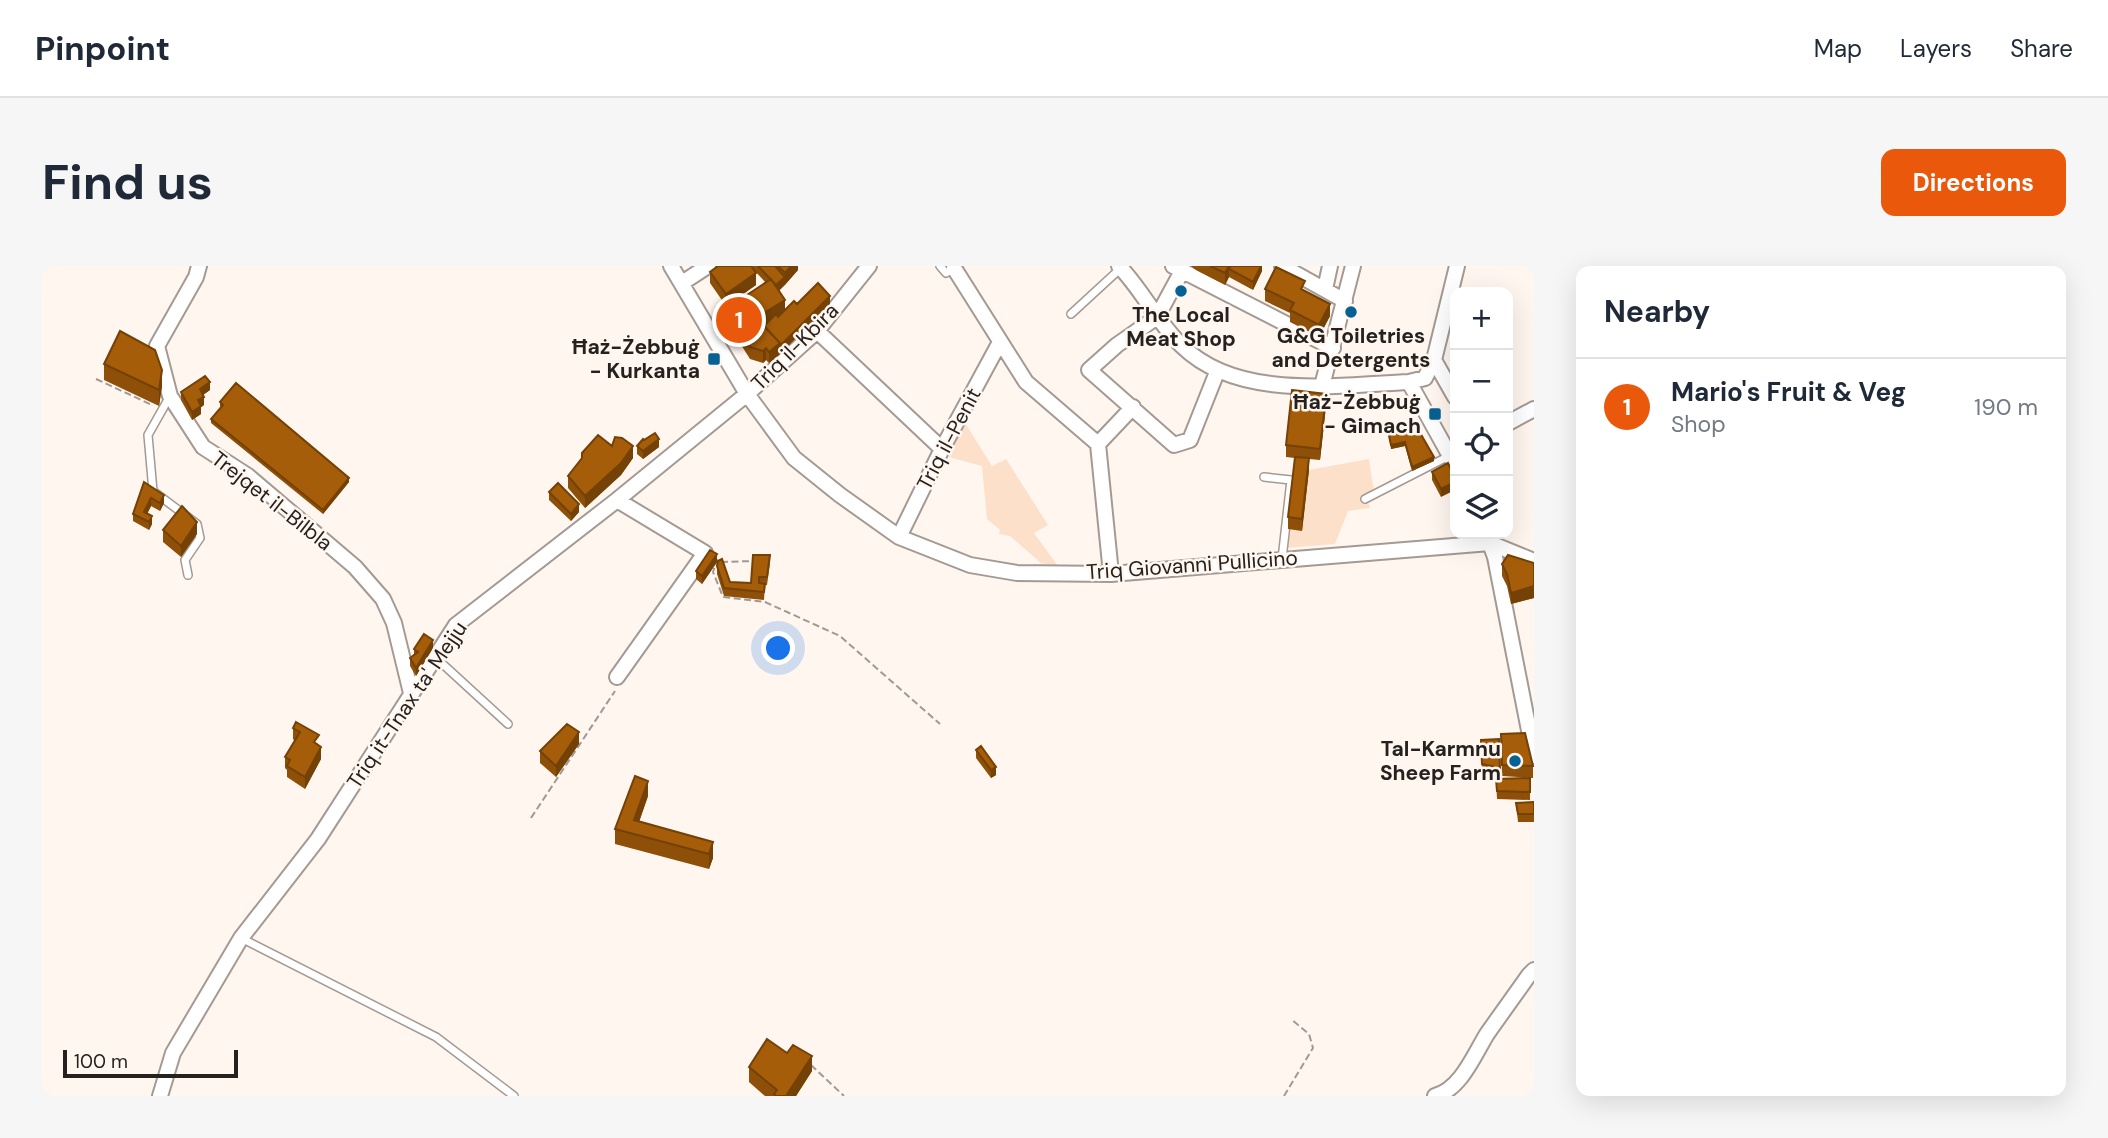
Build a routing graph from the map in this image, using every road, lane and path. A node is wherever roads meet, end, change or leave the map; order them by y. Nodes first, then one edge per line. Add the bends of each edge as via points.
1 (199, 266) edge
2 (671, 266) edge
3 (708, 266) edge
4 (869, 266) edge
5 (1282, 266) edge
6 (1330, 266) edge
7 (1353, 266) edge
8 (1457, 266) edge
9 (947, 267) edge
10 (1120, 267) edge
11 (1178, 269) edge
12 (682, 283) junction
13 (1325, 289) junction
14 (1346, 301) junction
15 (1071, 314) dead end
16 (1157, 317) junction
17 (817, 331) junction
18 (1000, 342) junction
19 (1332, 348) junction
20 (1434, 360) junction
21 (1217, 372) junction
22 (96, 379) dead end
23 (1409, 382) junction
24 (1322, 386) junction
25 (1450, 388) edge
26 (747, 394) junction
27 (170, 396) junction
28 (1133, 407) junction
29 (161, 409) junction
30 (1534, 409) edge
31 (1513, 420) edge
32 (1098, 444) junction
33 (942, 449) junction
34 (1450, 450) edge
35 (1450, 459) edge
36 (1264, 477) dead end
37 (1365, 499) dead end
38 (617, 500) junction
39 (899, 537) junction
40 (1478, 539) edge
41 (1488, 539) edge
42 (1490, 539) edge
43 (711, 556) junction
44 (1282, 559) junction
45 (757, 561) edge
46 (1534, 561) edge
47 (1111, 574) junction
48 (188, 575) dead end
49 (435, 656) junction
50 (617, 677) joint
51 (411, 693) junction
52 (508, 724) dead end
53 (940, 724) dead end
54 (1534, 756) edge
55 (531, 818) dead end
56 (242, 939) junction
57 (1534, 971) edge
58 (1291, 1019) dead end
59 (809, 1063) edge
60 (160, 1096) edge
61 (514, 1096) edge
62 (844, 1096) edge
63 (1284, 1096) edge
64 (1435, 1096) edge

1 - 27 street, Trejqet il-Bilbla via 157,346
2 - 12 street, Triq Giovanni Pullicino
3 - 12 street
4 - 17 street, Triq il-Kbira
5 - 13 street
6 - 13 street
7 - 14 street
8 - 20 street
9 - 18 street
10 - 15 lane
10 - 16 street
11 - 16 street
11 - 19 street
12 - 26 street, Triq Giovanni Pullicino
13 - 14 street
14 - 19 street
16 - 21 street via 1183,347
16 - 28 street via 1089,370
17 - 26 street, Triq il-Kbira
17 - 33 street
18 - 32 street via 1026,382
18 - 33 street, Triq il-Penit
19 - 24 street
20 - 23 street via 1425,377
20 - 25 street
21 - 24 street via 1274,384
21 - 28 street via 1190,440 1174,445
22 - 29 path
23 - 24 street
23 - 34 street
26 - 38 street, Triq it-Tnax ta' Mejju
26 - 39 street, Triq Giovanni Pullicino via 794,458
27 - 29 lane
27 - 51 street, Trejqet il-Bilbla via 203,447 257,485 355,567 383,599 394,623
28 - 32 street
29 - 48 lane via 148,435 153,491 197,524 200,538 185,560
30 - 31 street
32 - 47 street
33 - 39 street, Triq il-Penit
35 - 37 lane
36 - 44 lane via 1291,480
38 - 43 street
38 - 49 street, Triq it-Tnax ta' Mejju via 456,625
39 - 47 street, Triq Giovanni Pullicino via 970,565 1017,573
40 - 44 street, Triq Giovanni Pullicino
41 - 54 street
42 - 46 street
43 - 45 path via 722,562
43 - 50 street
43 - 53 path via 723,597 765,602 840,636
44 - 47 street, Triq Giovanni Pullicino
49 - 51 street, Triq it-Tnax ta' Mejju
49 - 52 lane
50 - 55 path via 618,687
51 - 56 street, Triq it-Tnax ta' Mejju via 318,839
56 - 60 street, Triq it-Tnax ta' Mejju via 173,1053
56 - 61 lane via 436,1037
57 - 64 street via 1465,1070 1452,1086
58 - 63 path via 1309,1034 1313,1048
59 - 62 path

